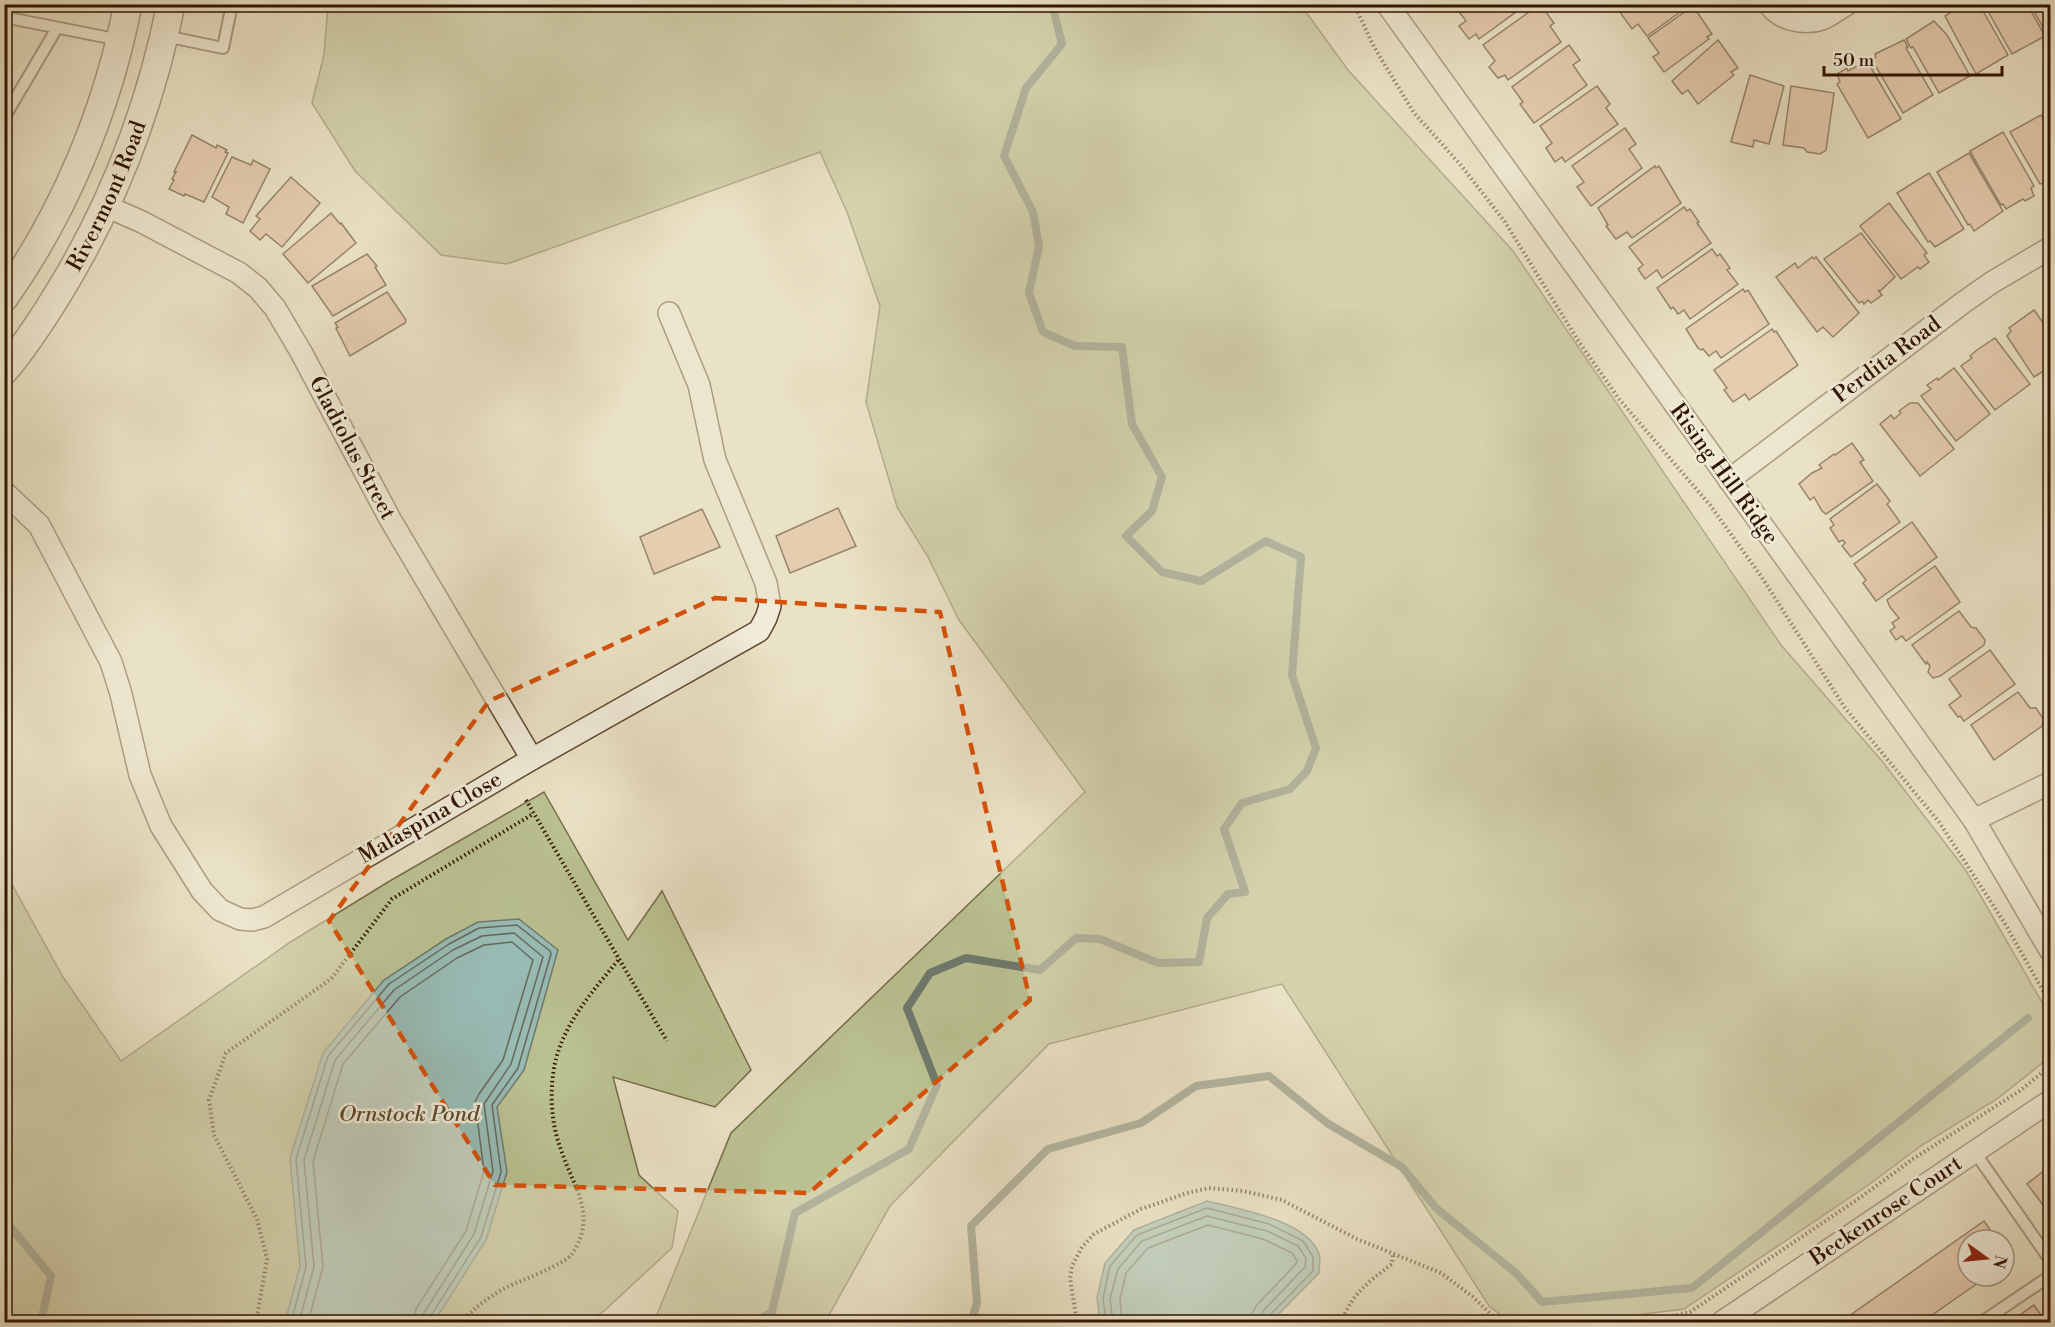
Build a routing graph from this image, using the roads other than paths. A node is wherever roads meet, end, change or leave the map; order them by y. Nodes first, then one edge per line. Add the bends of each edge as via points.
1 (128, 4) edge
2 (171, 4) edge
3 (232, 4) edge
4 (1387, 4) edge
5 (1769, 4) edge
6 (1847, 4) edge
7 (4, 17) edge
8 (57, 28) junction
9 (165, 36) junction
10 (120, 40) junction
11 (4, 118) edge
12 (106, 206) junction
13 (2050, 248) edge
14 (4, 298) edge
15 (669, 313) dead end
16 (4, 371) edge
17 (1729, 480) junction
18 (4, 492) edge
19 (532, 759) junction
20 (2050, 783) edge
21 (1974, 820) junction
22 (2050, 950) edge
23 (2050, 1101) edge
24 (1974, 1151) junction
25 (2050, 1260) edge
26 (2050, 1276) edge
27 (1722, 1323) edge
28 (1982, 1323) edge

1 - 10 street, Rivermont Road
2 - 9 street, Rivermont Road
3 - 9 lane via 224,48
4 - 17 street, Rising Hill Ridge
5 - 6 street via 1774,12 1809,22 1823,19
7 - 8 lane
8 - 10 lane
8 - 11 lane
9 - 12 street, Rivermont Road via 132,146
10 - 14 street, Rivermont Road via 104,96 75,169 45,230
12 - 16 street, Rivermont Road via 49,309
12 - 19 street, Gladiolus Street via 239,273 275,308 390,519
13 - 17 street, Perdita Road via 1964,302
15 - 19 street, Malaspina Close via 699,385 719,469 766,583 770,606 759,631
17 - 21 street, Rising Hill Ridge
18 - 19 street, Malaspina Close via 42,531 111,662 140,775 162,826 202,891 229,915 252,920 264,917
20 - 21 street
21 - 22 street, Rising Hill Ridge
23 - 24 street, Beckenrose Court
24 - 25 lane
24 - 27 street, Beckenrose Court
26 - 28 lane

